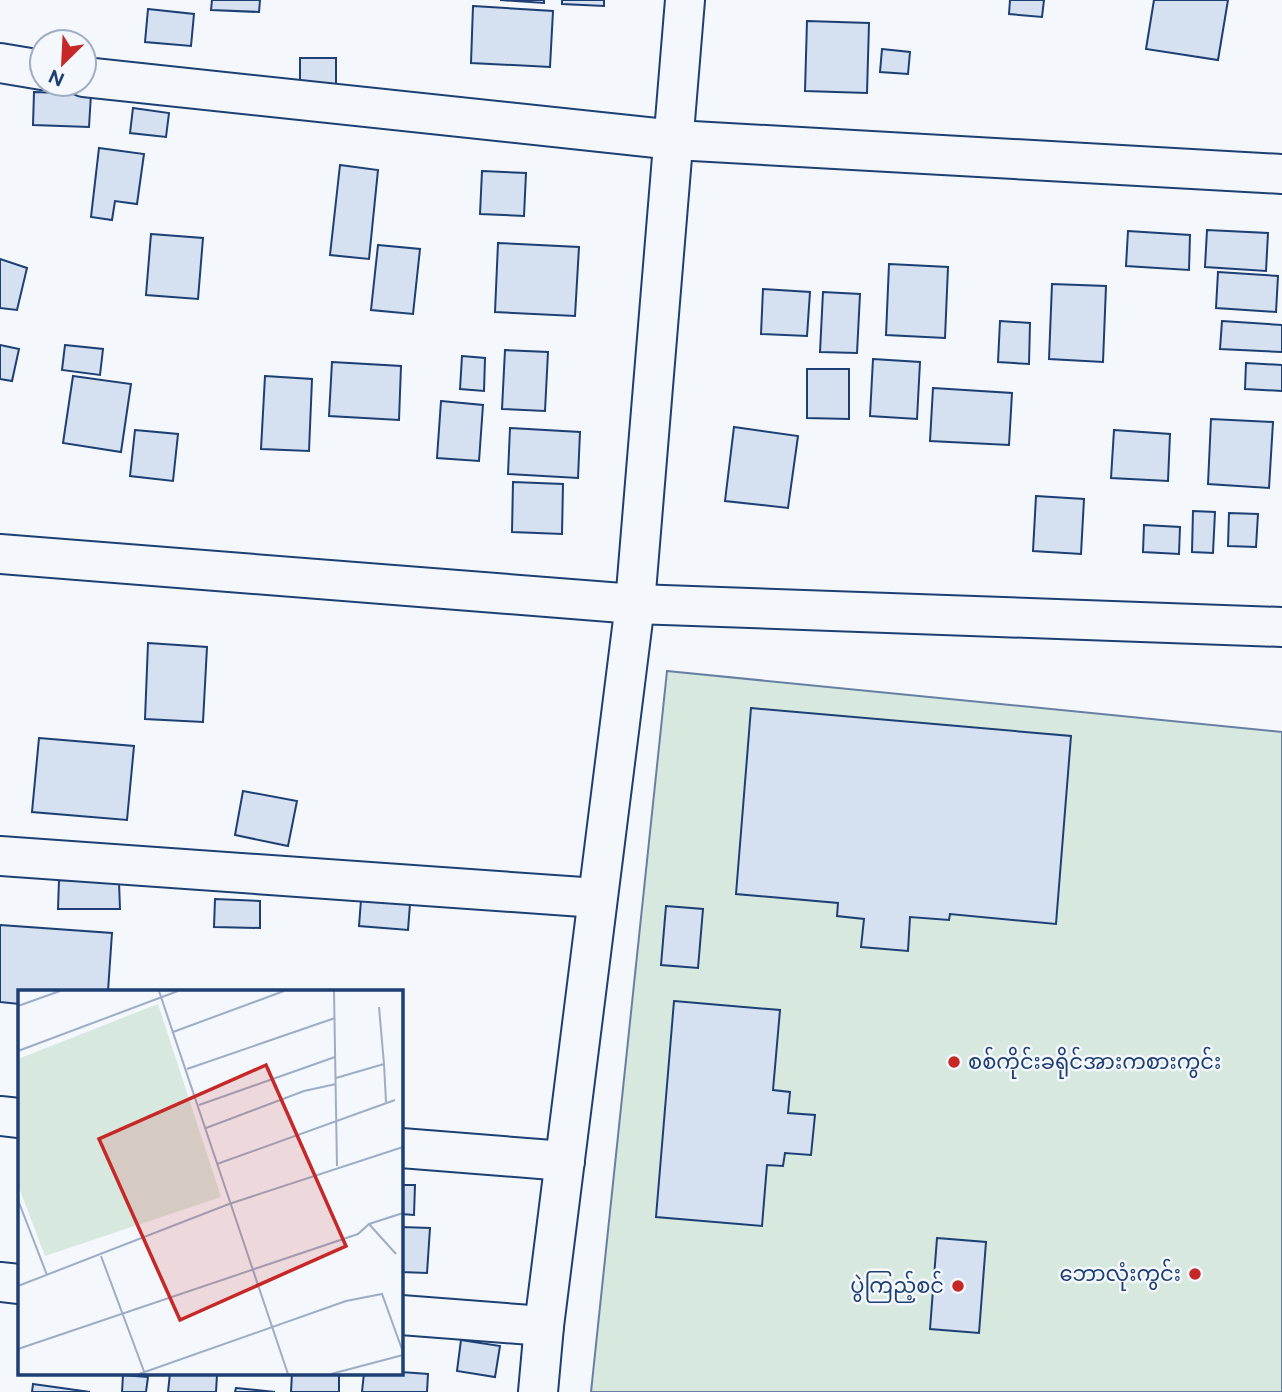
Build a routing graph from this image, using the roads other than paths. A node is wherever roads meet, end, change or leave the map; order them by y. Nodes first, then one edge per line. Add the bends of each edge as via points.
1 (685, 0) edge
2 (0, 63) edge
3 (28, 68) edge
4 (98, 78) edge
5 (674, 140) junction
6 (1282, 174) edge
7 (0, 554) edge
8 (635, 604) junction
9 (1282, 627) edge
10 (0, 856) edge
11 (597, 898) junction
12 (0, 1116) edge
13 (18, 1118) edge
14 (402, 1148) edge
15 (565, 1161) junction
16 (0, 1282) edge
17 (18, 1284) edge
18 (402, 1315) edge
19 (544, 1326) junction
20 (538, 1392) edge

1 - 5 street
2 - 3 street
4 - 5 street
5 - 6 street
5 - 8 street
7 - 8 street
8 - 9 street
8 - 11 street
10 - 11 street
11 - 15 street
12 - 13 street
14 - 15 street
15 - 19 street
16 - 17 street
18 - 19 street
19 - 20 street

